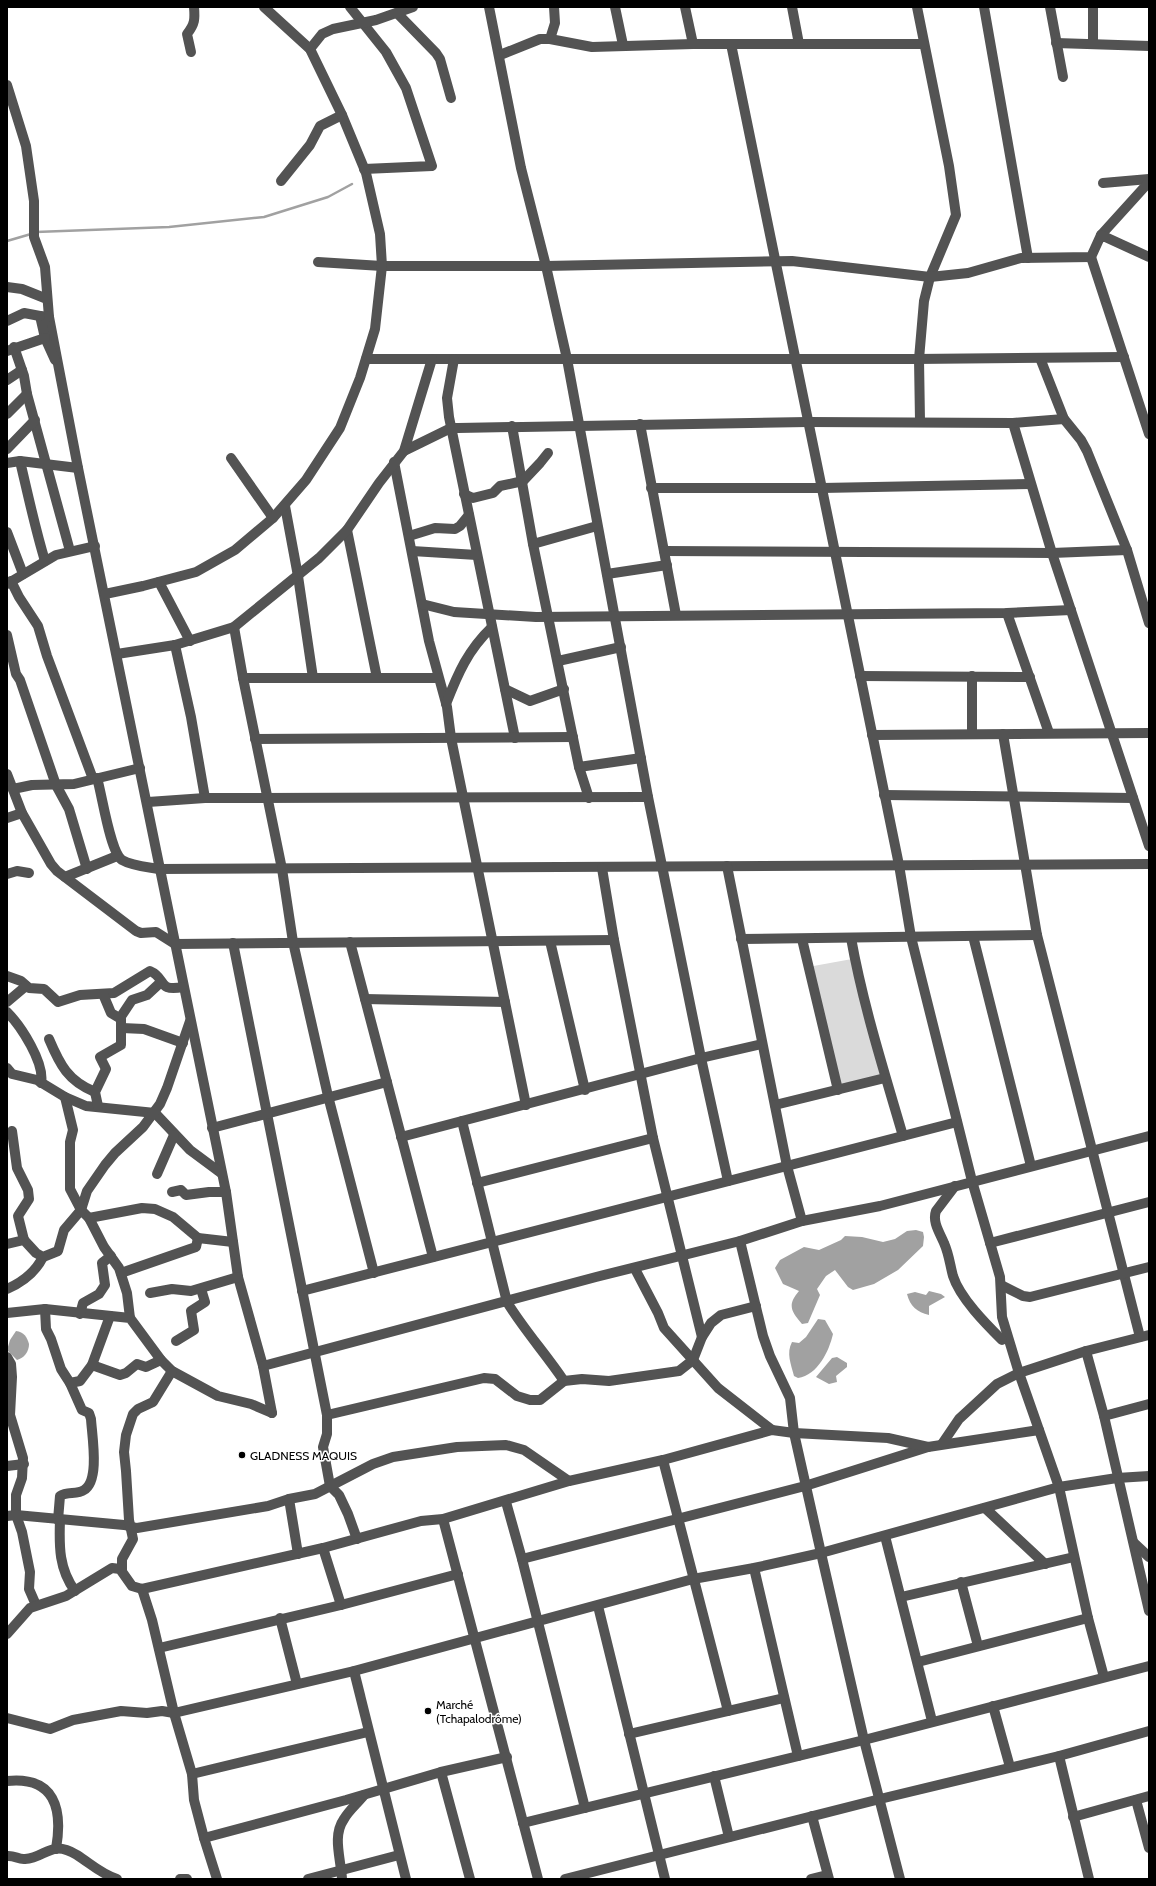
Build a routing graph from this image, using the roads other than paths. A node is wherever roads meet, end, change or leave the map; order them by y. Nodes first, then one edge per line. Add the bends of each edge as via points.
1 (194, 7) edge
2 (264, 7) edge
3 (350, 7) edge
4 (413, 7) edge
5 (489, 7) edge
6 (554, 7) edge
7 (615, 7) edge
8 (685, 7) edge
9 (792, 7) edge
10 (917, 7) edge
11 (984, 7) edge
12 (1050, 7) edge
13 (1093, 7) edge
14 (397, 13) junction
15 (363, 23) junction
16 (550, 39) junction
17 (1056, 43) junction
18 (693, 44) junction
19 (731, 44) junction
20 (799, 44) junction
21 (924, 44) junction
22 (1093, 44) junction
23 (623, 46) junction
24 (1149, 46) edge
25 (310, 49) junction
26 (191, 52) dead end
27 (500, 55) junction
28 (1063, 77) dead end
29 (7, 86) edge
30 (451, 98) dead end
31 (342, 115) junction
32 (364, 169) junction
33 (1149, 180) edge
34 (281, 181) dead end
35 (1103, 183) dead end
36 (1101, 235) junction
37 (1149, 256) edge
38 (1091, 257) junction
39 (1028, 258) junction
40 (776, 261) junction
41 (318, 262) dead end
42 (382, 266) junction
43 (546, 266) junction
44 (930, 277) junction
45 (7, 287) edge
46 (47, 299) junction
47 (45, 316) junction
48 (7, 321) edge
49 (45, 338) junction
50 (11, 349) edge
51 (1124, 357) junction
52 (366, 358) junction
53 (1040, 358) junction
54 (432, 359) junction
55 (454, 359) junction
56 (567, 359) junction
57 (796, 359) junction
58 (919, 359) junction
59 (22, 370) junction
60 (60, 370) junction
61 (7, 380) edge
62 (27, 394) junction
63 (7, 414) edge
64 (1064, 419) junction
65 (35, 420) junction
66 (920, 421) junction
67 (808, 422) junction
68 (1013, 423) junction
69 (640, 424) junction
70 (578, 425) junction
71 (512, 426) junction
72 (451, 428) junction
73 (1149, 434) edge
74 (7, 449) edge
75 (404, 451) junction
76 (548, 453) dead end
77 (231, 458) dead end
78 (394, 462) junction
79 (11, 463) edge
80 (47, 465) junction
81 (78, 468) junction
82 (523, 481) junction
83 (1030, 484) junction
84 (651, 488) junction
85 (822, 488) junction
86 (464, 494) junction
87 (285, 506) junction
88 (469, 515) junction
89 (273, 518) junction
90 (597, 526) junction
91 (347, 530) junction
92 (7, 532) edge
93 (409, 536) junction
94 (533, 544) junction
95 (95, 546) junction
96 (70, 550) junction
97 (1127, 550) junction
98 (412, 551) junction
99 (664, 551) junction
100 (835, 552) junction
101 (1052, 553) junction
102 (477, 555) junction
103 (45, 562) junction
104 (667, 565) junction
105 (23, 574) junction
106 (607, 574) junction
107 (298, 576) junction
108 (159, 582) junction
109 (9, 583) edge
110 (105, 594) junction
111 (422, 604) junction
112 (1071, 610) junction
113 (1007, 613) junction
114 (489, 615) junction
115 (615, 615) junction
116 (676, 615) junction
117 (848, 615) junction
118 (548, 616) junction
119 (1149, 623) edge
120 (234, 627) junction
121 (492, 627) junction
122 (7, 636) edge
123 (190, 641) junction
124 (175, 645) junction
125 (621, 647) junction
126 (117, 654) junction
127 (558, 661) junction
128 (860, 676) junction
129 (972, 676) junction
130 (1030, 677) junction
131 (243, 678) junction
132 (313, 678) junction
133 (377, 678) junction
134 (438, 678) junction
135 (505, 688) junction
136 (564, 689) junction
137 (446, 704) junction
138 (1112, 733) junction
139 (1149, 733) edge
140 (972, 734) junction
141 (1003, 734) junction
142 (1049, 734) junction
143 (872, 735) junction
144 (574, 737) junction
145 (451, 738) junction
146 (515, 738) junction
147 (255, 739) junction
148 (641, 758) junction
149 (579, 766) junction
150 (140, 768) junction
151 (7, 774) edge
152 (95, 778) junction
153 (56, 785) junction
154 (13, 789) junction
155 (884, 795) junction
156 (1013, 796) junction
157 (648, 797) junction
158 (205, 798) junction
159 (267, 798) junction
160 (463, 798) junction
161 (589, 798) junction
162 (1133, 798) junction
163 (148, 802) junction
164 (22, 813) junction
165 (7, 818) edge
166 (1149, 846) edge
167 (117, 856) junction
168 (1025, 864) junction
169 (1149, 864) edge
170 (899, 865) junction
171 (727, 866) junction
172 (477, 867) junction
173 (662, 867) junction
174 (282, 868) junction
175 (602, 868) junction
176 (87, 869) junction
177 (159, 869) junction
178 (28, 873) dead end
179 (7, 874) edge
180 (65, 877) junction
181 (1037, 935) junction
182 (973, 936) junction
183 (911, 937) junction
184 (802, 938) junction
185 (851, 938) junction
186 (741, 939) junction
187 (614, 940) junction
188 (493, 941) junction
189 (550, 941) junction
190 (293, 942) junction
191 (350, 942) junction
192 (232, 943) junction
193 (175, 944) junction
194 (7, 976) edge
195 (161, 982) junction
196 (26, 986) junction
197 (183, 987) junction
198 (103, 994) junction
199 (365, 999) junction
200 (7, 1002) edge
201 (505, 1002) junction
202 (7, 1012) edge
203 (190, 1019) junction
204 (121, 1023) junction
205 (49, 1039) dead end
206 (183, 1043) junction
207 (762, 1044) junction
208 (701, 1058) junction
209 (9, 1072) edge
210 (640, 1075) junction
211 (886, 1078) junction
212 (387, 1082) junction
213 (41, 1083) junction
214 (585, 1090) junction
215 (838, 1090) junction
216 (95, 1092) junction
217 (328, 1096) junction
218 (65, 1097) junction
219 (526, 1105) junction
220 (775, 1105) junction
221 (98, 1106) junction
222 (155, 1112) junction
223 (268, 1112) junction
224 (462, 1122) junction
225 (957, 1122) junction
226 (212, 1128) junction
227 (12, 1131) dead end
228 (174, 1135) junction
229 (903, 1136) junction
230 (1149, 1136) edge
231 (401, 1137) junction
232 (653, 1138) junction
233 (1092, 1150) junction
234 (787, 1166) junction
235 (1032, 1166) junction
236 (221, 1173) junction
237 (157, 1174) dead end
238 (728, 1181) junction
239 (972, 1181) junction
240 (477, 1183) junction
241 (955, 1186) junction
242 (172, 1192) dead end
243 (226, 1192) junction
244 (667, 1196) junction
245 (1149, 1202) edge
246 (82, 1210) junction
247 (1108, 1212) junction
248 (89, 1218) junction
249 (802, 1221) junction
250 (198, 1238) junction
251 (24, 1240) junction
252 (233, 1242) junction
253 (492, 1242) junction
254 (740, 1242) junction
255 (990, 1243) junction
256 (7, 1244) edge
257 (111, 1256) junction
258 (682, 1256) junction
259 (43, 1257) junction
260 (433, 1257) junction
261 (1149, 1266) edge
262 (635, 1269) junction
263 (374, 1272) junction
264 (121, 1273) junction
265 (1124, 1273) junction
266 (238, 1277) junction
267 (1001, 1285) junction
268 (7, 1289) edge
269 (201, 1289) junction
270 (302, 1291) junction
271 (150, 1293) dead end
272 (507, 1302) junction
273 (756, 1306) junction
274 (45, 1309) junction
275 (7, 1313) edge
276 (80, 1314) junction
277 (110, 1316) junction
278 (130, 1318) junction
279 (1144, 1336) edge
280 (702, 1337) junction
281 (1002, 1340) dead end
282 (176, 1341) dead end
283 (1086, 1351) junction
284 (314, 1352) junction
285 (7, 1357) edge
286 (161, 1360) junction
287 (693, 1360) junction
288 (92, 1365) junction
289 (263, 1366) junction
290 (172, 1371) junction
291 (1019, 1373) junction
292 (564, 1381) junction
293 (70, 1383) junction
294 (1149, 1404) edge
295 (327, 1415) junction
296 (1104, 1416) junction
297 (772, 1430) junction
298 (1039, 1430) junction
299 (794, 1433) junction
300 (942, 1444) junction
301 (928, 1447) junction
302 (663, 1460) junction
303 (24, 1464) junction
304 (7, 1466) edge
305 (1149, 1476) edge
306 (1117, 1478) junction
307 (569, 1482) junction
308 (330, 1486) junction
309 (805, 1486) junction
310 (1059, 1487) junction
311 (289, 1499) junction
312 (506, 1502) junction
313 (985, 1508) junction
314 (12, 1516) edge
315 (443, 1519) junction
316 (59, 1520) junction
317 (678, 1520) junction
318 (131, 1528) junction
319 (885, 1536) junction
320 (357, 1539) junction
321 (1134, 1543) junction
322 (323, 1548) junction
323 (298, 1554) junction
324 (820, 1554) junction
325 (1074, 1557) junction
326 (1149, 1557) edge
327 (522, 1560) junction
328 (1044, 1564) junction
329 (754, 1568) junction
330 (122, 1570) junction
331 (458, 1574) junction
332 (694, 1579) junction
333 (962, 1582) junction
334 (142, 1589) junction
335 (75, 1591) junction
336 (901, 1596) junction
337 (36, 1605) junction
338 (341, 1605) junction
339 (598, 1606) junction
340 (1149, 1611) edge
341 (280, 1618) junction
342 (1088, 1618) junction
343 (538, 1622) junction
344 (7, 1634) edge
345 (475, 1637) junction
346 (978, 1646) junction
347 (159, 1648) junction
348 (918, 1662) junction
349 (1149, 1666) edge
350 (354, 1671) junction
351 (1104, 1677) junction
352 (297, 1684) junction
353 (784, 1698) junction
354 (993, 1706) junction
355 (728, 1711) junction
356 (174, 1713) junction
357 (7, 1718) edge
358 (932, 1721) junction
359 (1149, 1731) edge
360 (368, 1732) junction
361 (629, 1734) junction
362 (864, 1740) junction
363 (798, 1756) junction
364 (1059, 1756) junction
365 (507, 1757) junction
366 (1010, 1767) junction
367 (441, 1772) junction
368 (192, 1774) junction
369 (714, 1776) junction
370 (7, 1781) edge
371 (383, 1790) junction
372 (645, 1794) junction
373 (364, 1795) junction
374 (1149, 1796) edge
375 (880, 1799) junction
376 (1136, 1800) junction
377 (585, 1808) junction
378 (812, 1816) junction
379 (1073, 1817) junction
380 (523, 1823) junction
381 (729, 1837) junction
382 (204, 1838) junction
383 (1149, 1848) edge
384 (56, 1849) junction
385 (659, 1854) junction
386 (399, 1855) junction
387 (7, 1856) edge
388 (342, 1875) edge
389 (601, 1875) edge
390 (828, 1877) edge
391 (117, 1879) edge
392 (180, 1879) edge
393 (187, 1879) edge
394 (217, 1879) edge
395 (308, 1879) edge
396 (406, 1879) edge
397 (470, 1879) edge
398 (538, 1879) edge
399 (565, 1879) edge
400 (665, 1879) edge
401 (811, 1879) edge
402 (900, 1879) edge
403 (1089, 1879) edge

1 - 26 street via 195,18 187,34
2 - 25 street
3 - 15 street
4 - 14 street
5 - 27 street
6 - 16 street via 555,23
7 - 23 street
8 - 18 street
9 - 20 street
10 - 21 street
11 - 39 street
12 - 17 street
13 - 22 street
14 - 15 street
14 - 30 street via 440,58
15 - 25 street via 322,34
15 - 32 street via 386,52 406,88 432,166
16 - 23 street via 592,47
16 - 27 street via 535,40
17 - 22 street
17 - 28 street
18 - 19 street
18 - 23 street
19 - 20 street
19 - 40 street
20 - 21 street
21 - 44 street via 949,166 956,215
22 - 24 street
25 - 31 street
27 - 43 street via 521,168
29 - 46 street via 26,146 34,201 34,237 45,267
31 - 32 street
31 - 34 street via 320,126 310,145
32 - 42 street via 380,234
33 - 35 street
33 - 36 street
36 - 37 street
36 - 38 street
38 - 39 street
38 - 51 street
39 - 44 street via 968,273
40 - 43 street
40 - 44 street
40 - 57 street
41 - 42 street
42 - 43 street
42 - 52 street via 375,329
43 - 56 street
44 - 58 street via 924,301
45 - 46 street via 22,289
46 - 47 street
47 - 48 street via 24,313
47 - 49 street
47 - 60 street
49 - 50 street
49 - 60 street
50 - 59 street
51 - 53 street
51 - 73 street
52 - 54 street
52 - 87 street via 340,428 319,462
53 - 58 street
53 - 64 street
54 - 55 street
54 - 75 street
55 - 56 street
55 - 72 street via 447,398
56 - 57 street
56 - 70 street
57 - 58 street
57 - 67 street
58 - 66 street
59 - 61 street
59 - 62 street
60 - 81 street
62 - 63 street
62 - 65 street
64 - 68 street
64 - 97 street via 1082,440
65 - 74 street
65 - 80 street
66 - 67 street
66 - 68 street
67 - 69 street
67 - 85 street
68 - 83 street
69 - 70 street
69 - 84 street
70 - 71 street
70 - 90 street
71 - 72 street
71 - 82 street
72 - 75 street
72 - 86 street
75 - 78 street
76 - 82 street
77 - 89 street
78 - 91 street
78 - 93 street
79 - 80 street
79 - 103 street via 30,501
80 - 81 street
80 - 96 street
81 - 95 street
82 - 86 street via 500,486 493,493 473,498
82 - 94 street
83 - 85 street
83 - 101 street
84 - 85 street
84 - 99 street
85 - 100 street
86 - 88 street
87 - 89 street
87 - 107 street
88 - 93 street via 455,529 435,528
88 - 102 street
89 - 108 street via 234,550 196,572
90 - 94 street
90 - 106 street
91 - 107 street
91 - 133 street
92 - 105 street
93 - 98 street
94 - 118 street
95 - 96 street
95 - 110 street
96 - 103 street
97 - 101 street
97 - 119 street
98 - 102 street
98 - 111 street
99 - 100 street
99 - 104 street
100 - 101 street
100 - 117 street
101 - 112 street
102 - 114 street
103 - 105 street
104 - 106 street
104 - 116 street
105 - 109 street
106 - 115 street
107 - 120 street
107 - 132 street
108 - 110 street
108 - 123 street
109 - 152 street via 38,626 47,656
110 - 126 street
111 - 114 street via 454,612
111 - 134 street
112 - 113 street
112 - 138 street
113 - 117 street
113 - 130 street
114 - 118 street
114 - 121 street
115 - 116 street
115 - 118 street
115 - 125 street
116 - 117 street
117 - 128 street
118 - 127 street
120 - 123 street
120 - 131 street
121 - 135 street
121 - 137 street via 477,641 469,654
122 - 153 street via 16,674
123 - 124 street
124 - 126 street
124 - 158 street
125 - 127 street
125 - 148 street
126 - 150 street
127 - 136 street
128 - 129 street
128 - 143 street
129 - 130 street
129 - 140 street
130 - 142 street
131 - 132 street
131 - 147 street
132 - 133 street
133 - 134 street
134 - 137 street
135 - 136 street via 530,701
135 - 146 street
136 - 144 street
137 - 145 street
138 - 139 street
138 - 142 street
138 - 162 street
140 - 141 street
140 - 143 street
141 - 142 street
141 - 156 street
143 - 155 street
144 - 146 street
144 - 149 street
145 - 146 street
145 - 147 street
145 - 160 street
147 - 159 street
148 - 149 street
148 - 157 street
149 - 161 street
150 - 152 street
150 - 163 street
151 - 154 street
152 - 153 street via 74,784
152 - 167 street
153 - 154 street via 32,785
153 - 176 street via 66,801
154 - 164 street
155 - 156 street
155 - 170 street
156 - 162 street
156 - 168 street
157 - 161 street
157 - 173 street
158 - 159 street
158 - 163 street
159 - 160 street
159 - 174 street
160 - 161 street
160 - 172 street
162 - 166 street
163 - 177 street
164 - 165 street
164 - 180 street via 51,864
167 - 176 street
167 - 177 street via 126,862
168 - 169 street
168 - 170 street
168 - 181 street
170 - 171 street
170 - 183 street
171 - 173 street
171 - 186 street
172 - 174 street
172 - 175 street
172 - 188 street
173 - 175 street
173 - 208 street
174 - 177 street
174 - 190 street
175 - 187 street
176 - 180 street
177 - 193 street
178 - 179 street via 17,871
180 - 193 street via 136,931 156,932
181 - 182 street
181 - 233 street
182 - 183 street
182 - 235 street
183 - 185 street
183 - 225 street
184 - 185 street
184 - 186 street
184 - 215 street
185 - 211 street via 854,959
186 - 207 street
187 - 189 street
187 - 210 street
188 - 189 street
188 - 191 street
188 - 201 street
189 - 214 street
190 - 191 street
190 - 192 street
190 - 217 street
191 - 199 street
192 - 193 street
192 - 223 street
193 - 197 street
194 - 196 street via 21,981
195 - 197 street via 171,989
195 - 198 street via 150,971 114,993
195 - 204 street via 147,994 132,1000
196 - 198 street via 44,989 58,1002 80,995
196 - 200 street
197 - 203 street
198 - 204 street via 111,1013
199 - 201 street
199 - 212 street
201 - 219 street
202 - 213 street via 24,1033 42,1071
203 - 206 street
203 - 226 street
204 - 206 street
204 - 216 street via 121,1046 100,1057 106,1068
205 - 216 street via 65,1072 81,1086
206 - 222 street via 164,1096
207 - 208 street
207 - 220 street
208 - 210 street
208 - 238 street
209 - 213 street
210 - 214 street
210 - 232 street
211 - 215 street
211 - 229 street
212 - 217 street
212 - 231 street
213 - 218 street
214 - 219 street
215 - 220 street
216 - 221 street
217 - 223 street
217 - 263 street
218 - 221 street via 86,1106
218 - 246 street via 73,1130 70,1142 69,1185
219 - 224 street
220 - 234 street
221 - 222 street
222 - 228 street
222 - 246 street via 105,1165 87,1192
223 - 226 street
223 - 270 street
224 - 231 street
224 - 240 street
225 - 229 street
225 - 239 street
226 - 236 street
227 - 251 street via 17,1168 26,1185 29,1199 18,1216
228 - 236 street
228 - 237 street
229 - 234 street
230 - 233 street
231 - 260 street
232 - 240 street
232 - 244 street
233 - 235 street
233 - 247 street
234 - 238 street
234 - 249 street
235 - 239 street
236 - 243 street
238 - 244 street
239 - 241 street
239 - 255 street
240 - 253 street
241 - 249 street via 880,1206
241 - 281 street via 934,1215 936,1226 945,1244 953,1278 978,1317
242 - 243 street via 181,1190 186,1195
243 - 252 street
244 - 253 street
244 - 258 street
245 - 247 street
246 - 248 street
246 - 259 street via 64,1230 58,1251
247 - 255 street
247 - 265 street
248 - 250 street via 142,1208 156,1209 173,1217
248 - 257 street
249 - 254 street
250 - 252 street
250 - 264 street via 196,1247
251 - 256 street
251 - 259 street
252 - 266 street
253 - 260 street
253 - 272 street
254 - 258 street
254 - 273 street
255 - 267 street
257 - 264 street
257 - 276 street via 102,1263 106,1282 101,1293 83,1303
258 - 262 street
258 - 280 street
259 - 268 street via 32,1274
260 - 263 street
261 - 265 street
262 - 272 street
262 - 287 street via 664,1328
263 - 270 street
264 - 278 street
265 - 267 street via 1030,1297
265 - 279 street
266 - 269 street
266 - 289 street
267 - 291 street via 1002,1317
269 - 271 street via 172,1289
269 - 282 street via 205,1302 191,1311 194,1330
270 - 284 street
272 - 284 street
272 - 292 street
273 - 280 street via 721,1315 711,1323
273 - 299 street via 770,1356 790,1398
274 - 275 street
274 - 276 street
274 - 293 street via 46,1329 61,1369
276 - 277 street
277 - 278 street
277 - 288 street
278 - 286 street
279 - 283 street
280 - 287 street
283 - 291 street
283 - 296 street
284 - 289 street
284 - 295 street
285 - 303 street via 11,1364 12,1377 10,1415
286 - 288 street via 146,1367 137,1364 120,1375
286 - 290 street
287 - 292 street via 679,1371 658,1375 609,1381
287 - 297 street via 718,1388
288 - 293 street via 80,1381
289 - 290 street via 272,1413 251,1404 218,1396
290 - 318 street via 154,1402 133,1414 126,1435 124,1452
291 - 298 street
291 - 300 street via 997,1384 966,1411
292 - 295 street via 540,1400 517,1396 495,1379 484,1378
293 - 316 street via 82,1410 91,1416 93,1474 92,1483 85,1490 60,1496
294 - 296 street
295 - 308 street via 327,1434 323,1447
296 - 306 street
297 - 299 street
297 - 302 street
298 - 300 street
298 - 310 street
299 - 301 street via 888,1438
299 - 309 street
300 - 301 street
301 - 309 street
302 - 307 street
302 - 317 street
303 - 304 street
303 - 314 street
305 - 306 street
306 - 310 street
306 - 321 street
307 - 308 street via 524,1450 506,1445 457,1447 393,1457 373,1464
307 - 312 street
308 - 311 street via 315,1494
308 - 320 street via 339,1495
309 - 317 street
309 - 324 street
310 - 313 street
310 - 325 street
311 - 318 street via 268,1506
311 - 323 street
312 - 315 street
312 - 327 street
313 - 319 street
313 - 328 street
314 - 316 street
314 - 337 street via 22,1532 30,1572 29,1589
315 - 320 street via 421,1521
315 - 331 street
316 - 318 street via 124,1525
316 - 335 street via 62,1564 65,1576
317 - 327 street
317 - 332 street
318 - 330 street via 133,1539 122,1559
319 - 324 street
319 - 336 street
320 - 322 street
321 - 326 street
321 - 340 street
322 - 323 street
322 - 338 street
323 - 334 street
324 - 329 street
324 - 362 street
325 - 328 street
325 - 342 street
327 - 343 street
328 - 333 street
329 - 332 street
329 - 353 street
330 - 334 street via 132,1586
330 - 335 street via 112,1568
331 - 338 street
331 - 345 street
332 - 339 street
332 - 355 street
333 - 336 street
333 - 346 street
334 - 347 street
335 - 337 street
336 - 348 street
337 - 344 street
338 - 341 street
339 - 343 street
339 - 361 street
341 - 347 street
341 - 352 street
342 - 346 street
342 - 351 street
343 - 345 street
343 - 377 street
345 - 350 street
345 - 365 street
346 - 348 street
347 - 356 street
348 - 358 street
349 - 351 street
350 - 352 street
350 - 360 street
351 - 354 street
352 - 356 street
353 - 355 street
353 - 363 street
354 - 358 street
354 - 366 street
355 - 361 street
356 - 357 street via 121,1711 73,1720 50,1729
356 - 368 street
358 - 362 street
359 - 364 street
360 - 368 street
360 - 371 street
361 - 372 street
362 - 363 street
362 - 375 street
363 - 369 street
364 - 366 street
364 - 379 street
365 - 367 street
365 - 380 street
366 - 375 street
367 - 371 street
367 - 397 street
368 - 382 street via 194,1800
369 - 372 street
369 - 381 street
370 - 384 street via 22,1780 35,1783 53,1799 58,1811
371 - 373 street
371 - 386 street
372 - 377 street
372 - 385 street
373 - 382 street
373 - 388 street via 339,1826 337,1835
374 - 376 street
375 - 378 street
375 - 402 street
376 - 379 street
376 - 383 street
377 - 380 street
378 - 381 street
378 - 390 street
379 - 403 street
380 - 398 street
381 - 385 street
382 - 394 street
384 - 387 street via 49,1849 23,1860
384 - 391 street via 76,1855 101,1872
385 - 389 street
385 - 400 street
386 - 388 street
386 - 396 street
388 - 395 street
389 - 399 street
390 - 401 street
392 - 393 street

